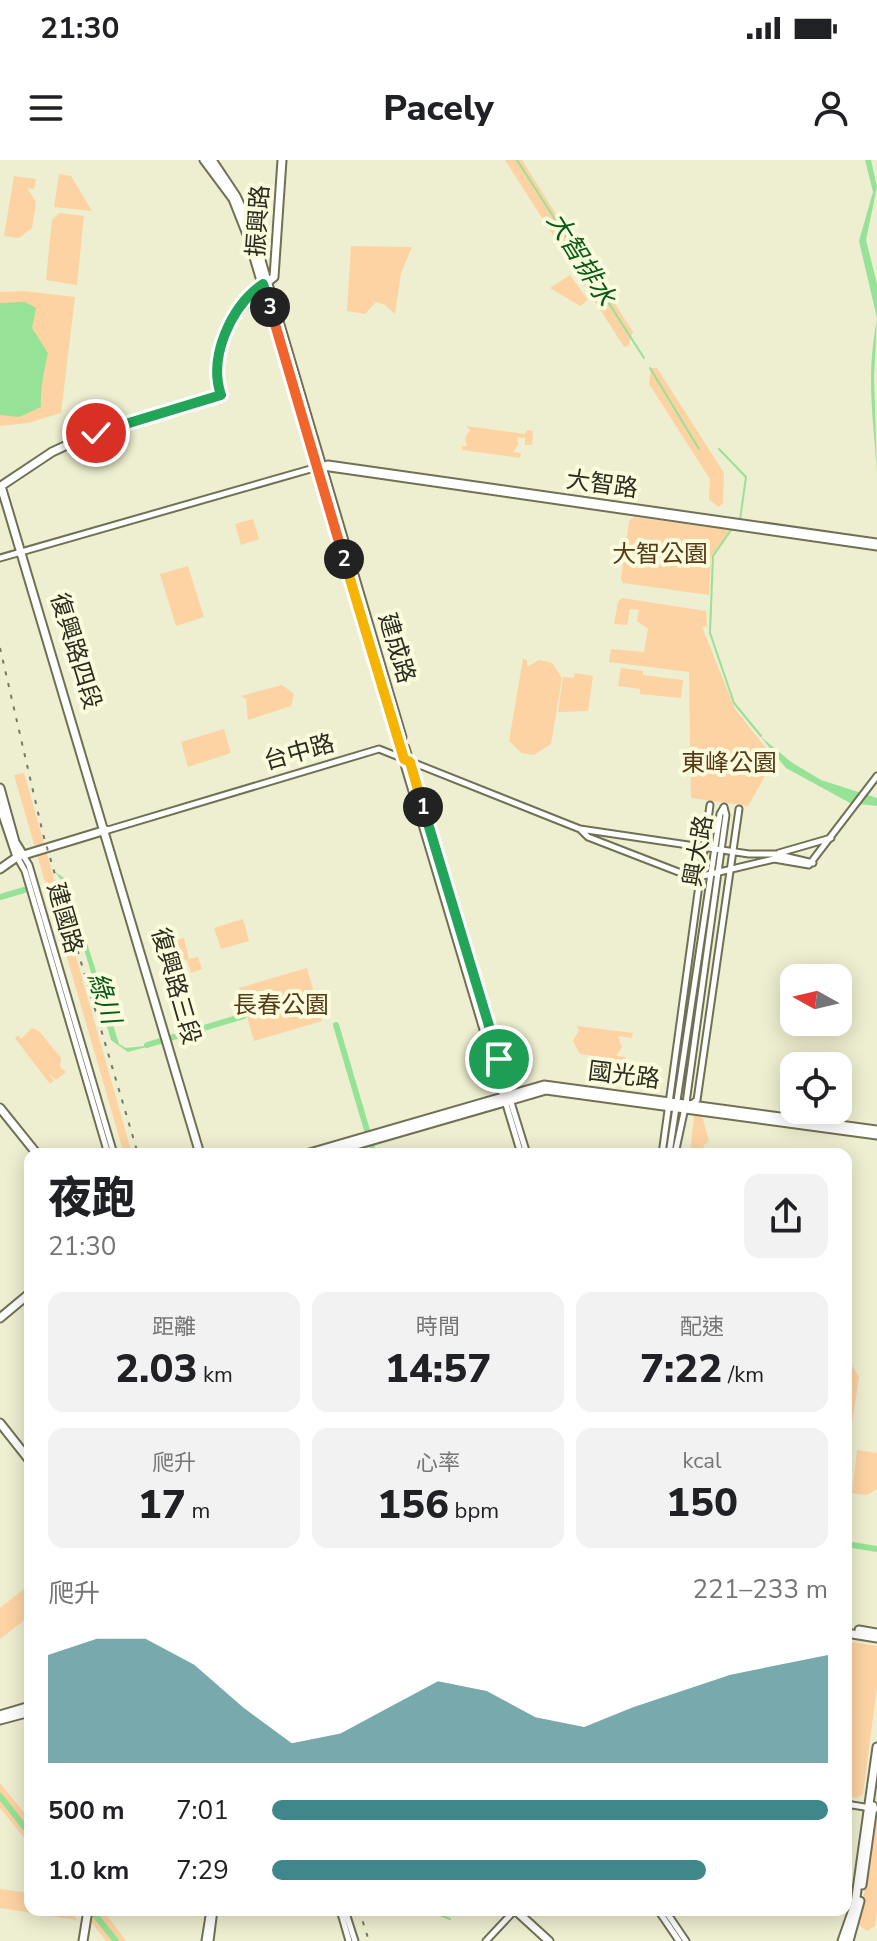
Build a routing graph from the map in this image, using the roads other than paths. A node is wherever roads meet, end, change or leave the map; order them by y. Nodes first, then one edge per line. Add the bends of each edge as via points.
1 (204, 160) edge
2 (212, 160) edge
3 (282, 160) edge
4 (275, 264) junction
5 (262, 266) junction
6 (266, 283) junction
7 (319, 467) junction
8 (3, 485) edge
9 (877, 545) edge
10 (24, 553) junction
11 (0, 558) edge
12 (407, 761) junction
13 (877, 776) edge
14 (0, 788) edge
15 (710, 805) dead end
16 (0, 806) edge
17 (739, 809) dead end
18 (580, 829) junction
19 (106, 830) junction
20 (832, 838) junction
21 (704, 847) junction
22 (718, 849) junction
23 (733, 851) junction
24 (775, 854) junction
25 (20, 856) junction
26 (813, 863) junction
27 (731, 868) junction
28 (0, 869) edge
29 (715, 873) junction
30 (700, 877) junction
31 (507, 1097) junction
32 (679, 1105) junction
33 (0, 1108) edge
34 (877, 1132) edge
35 (369, 1139) junction
36 (32, 1148) edge
37 (106, 1148) edge
38 (112, 1148) edge
39 (201, 1148) edge
40 (331, 1148) edge
41 (343, 1148) edge
42 (520, 1148) edge
43 (525, 1148) edge
44 (664, 1148) edge
45 (673, 1148) edge
46 (24, 1298) edge
47 (0, 1318) edge
48 (0, 1423) edge
49 (24, 1453) edge
50 (852, 1632) edge
51 (877, 1635) edge
52 (24, 1711) edge
53 (0, 1718) edge
54 (877, 1747) edge
55 (877, 1780) edge
56 (852, 1805) edge
57 (873, 1809) edge
58 (852, 1913) edge
59 (87, 1916) edge
60 (211, 1916) edge
61 (345, 1916) edge
62 (508, 1916) edge
63 (518, 1916) edge
64 (519, 1916) edge
65 (662, 1916) edge
66 (669, 1916) edge
67 (851, 1916) edge
68 (83, 1941) edge
69 (208, 1941) edge
70 (352, 1941) edge
71 (486, 1941) edge
72 (543, 1941) edge
73 (549, 1941) edge
74 (679, 1941) edge
75 (686, 1941) edge
76 (842, 1941) edge
77 (849, 1941) edge

1 - 6 main road, 建成路 via 233,199
2 - 5 main road, 建成路 via 243,209
3 - 4 main road, 振興路
4 - 5 main road
4 - 6 main road, 振興路 via 274,277
5 - 6 main road, 建成路
6 - 7 main road, 建成路
6 - 8 main road, 振興路 via 247,300 224,339 217,367 221,395 72,442
7 - 9 street, 大智路
7 - 10 street, 大智路
7 - 12 main road, 建成路
8 - 10 main road, 復興路四段
10 - 11 street, 大智路
10 - 19 main road, 復興路四段
12 - 18 street, 台中路
12 - 19 street, 台中路 via 375,750
12 - 31 main road, 建成路
13 - 20 street
14 - 25 main road, 建國路
15 - 21 street, 興大路
16 - 25 main road, 建國路
17 - 23 street, 興大路
18 - 21 street, 台中路
18 - 30 street, 台中路 via 598,841
19 - 25 main road, 台中路
19 - 39 main road, 復興路三段
20 - 24 street, 台中路
20 - 26 street
21 - 22 street, 台中路
21 - 30 street, 興大路
22 - 22 street, 興大路 via 724,807
22 - 23 street, 台中路
22 - 29 street, 興大路
23 - 24 street, 台中路
23 - 27 street, 興大路
24 - 26 street, 台中路
25 - 28 main road, 台中路
25 - 37 street, 建國路
25 - 38 street, 建國路 via 29,865
26 - 27 street, 台中路 via 774,859
27 - 29 street, 台中路
27 - 32 street, 興大路 via 697,1100
29 - 30 street, 台中路
29 - 32 street, 興大路
30 - 32 street, 興大路
31 - 32 main road, 國光路 via 546,1090
31 - 35 main road, 國光路
31 - 42 street, 建成路
31 - 43 street, 建成路
32 - 34 main road, 國光路
32 - 44 street, 興大路
32 - 45 street, 興大路
33 - 36 main road
35 - 40 main road, 國光路
35 - 41 main road, 國光路
46 - 47 main road
48 - 49 main road
50 - 51 main road
52 - 53 main road
54 - 57 main road
55 - 57 main road
56 - 57 street
57 - 58 main road
57 - 77 main road
59 - 68 main road
60 - 69 street
61 - 70 street
62 - 71 street
63 - 72 main road
64 - 73 main road
65 - 74 street
66 - 75 street
67 - 76 main road

